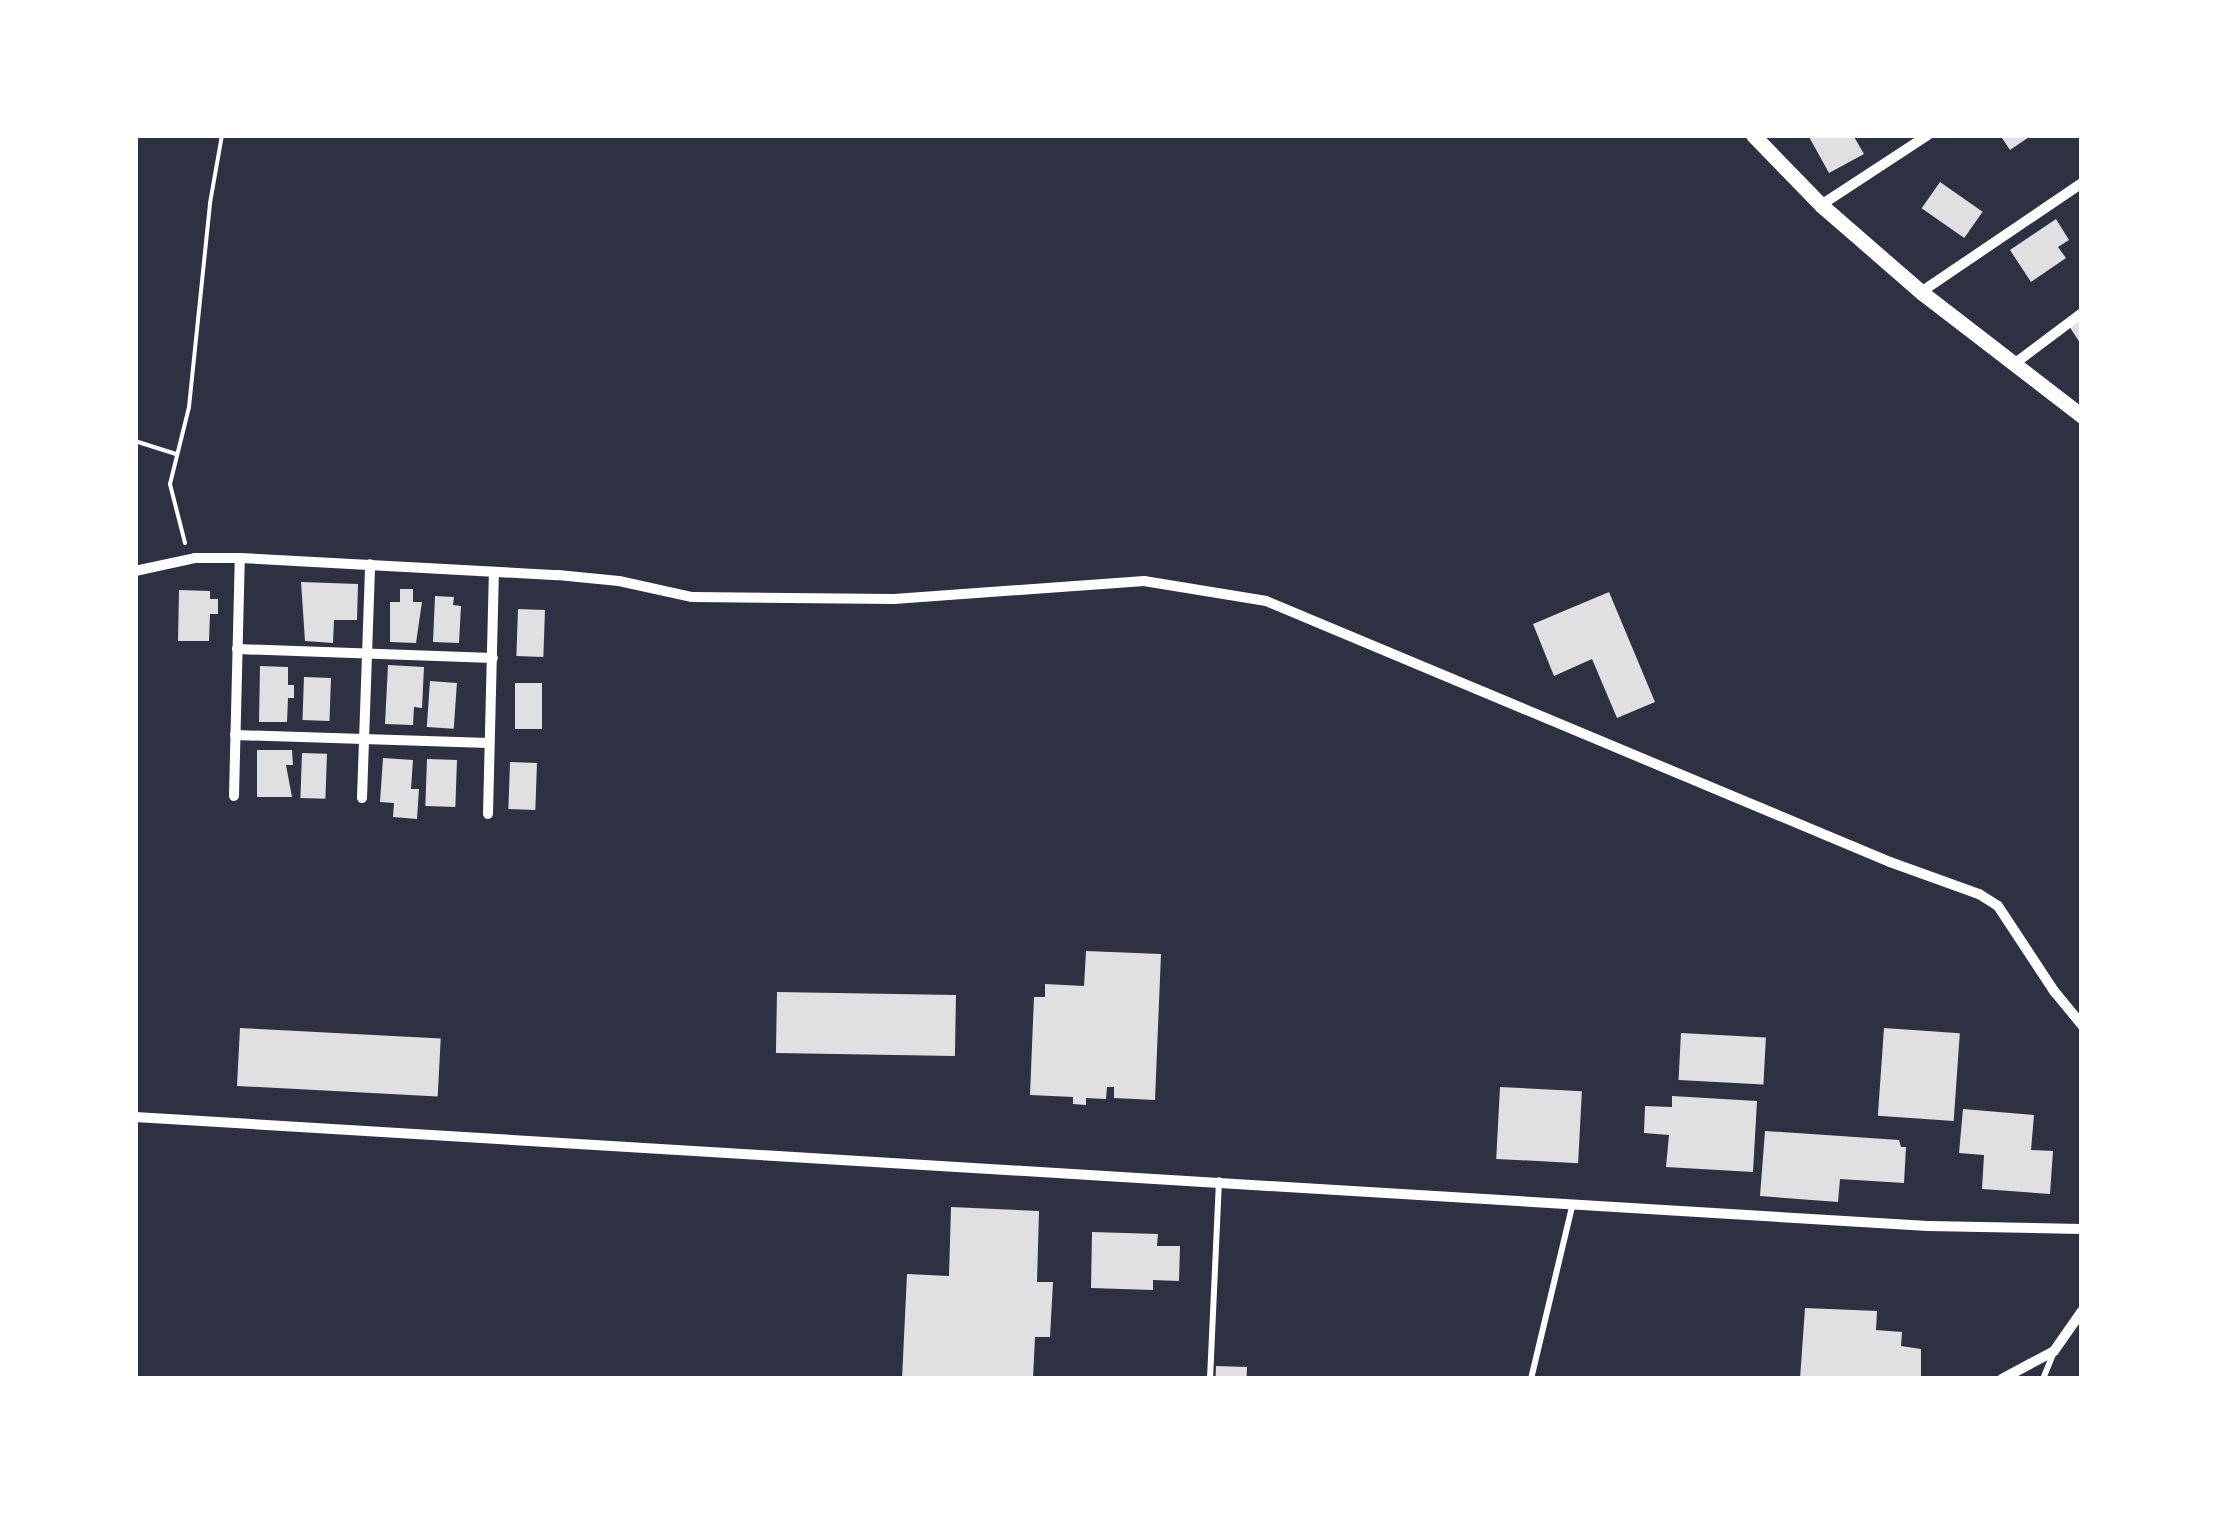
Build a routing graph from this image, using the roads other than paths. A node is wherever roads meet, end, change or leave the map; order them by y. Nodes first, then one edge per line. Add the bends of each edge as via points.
1 (1753, 135) edge
2 (1928, 135) edge
3 (2082, 183) edge
4 (1822, 205) junction
5 (1921, 292) junction
6 (2082, 313) edge
7 (2014, 364) junction
8 (2080, 411) edge
9 (240, 558) junction
10 (370, 564) junction
11 (135, 571) edge
12 (494, 574) junction
13 (237, 649) junction
14 (367, 652) junction
15 (493, 658) junction
16 (235, 735) junction
17 (363, 736) junction
18 (489, 742) junction
19 (234, 796) dead end
20 (362, 798) dead end
21 (488, 814) dead end
22 (2082, 1025) edge
23 (135, 1118) edge
24 (1219, 1180) junction
25 (1573, 1202) junction
26 (2082, 1229) edge
27 (2082, 1311) edge
28 (2054, 1351) junction
29 (1210, 1379) edge
30 (1531, 1379) edge
31 (2002, 1379) edge
32 (2043, 1379) edge

1 - 4 street
2 - 4 street
3 - 5 street
4 - 5 street
5 - 7 street
6 - 7 street
7 - 8 street
9 - 10 street
9 - 11 street via 194,558
9 - 13 street
10 - 12 street
10 - 14 street
12 - 15 street
12 - 22 street via 619,581 692,596 894,599 1144,581 1266,601 1979,894 1998,906
13 - 14 street
13 - 16 street
14 - 15 street
14 - 17 street
15 - 18 street
16 - 17 street
16 - 19 street
17 - 18 street
17 - 20 street
18 - 21 street
23 - 24 street
24 - 25 street
24 - 29 lane
25 - 26 street via 1928,1226
25 - 30 lane
27 - 28 street
28 - 31 street
28 - 32 lane

